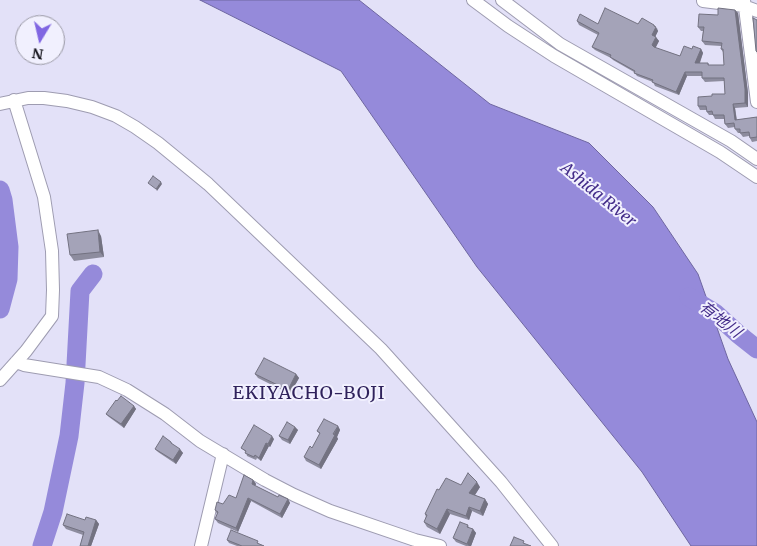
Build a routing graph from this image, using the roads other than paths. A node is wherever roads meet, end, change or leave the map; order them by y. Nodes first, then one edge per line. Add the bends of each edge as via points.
1 (473, 0) edge
2 (502, 0) edge
3 (703, 1) dead end
4 (744, 3) edge
5 (757, 11) edge
6 (6, 102) edge
7 (757, 102) edge
8 (731, 141) junction
9 (757, 149) edge
10 (757, 159) edge
11 (757, 177) edge
12 (16, 362) junction
13 (0, 380) edge
14 (223, 454) junction
15 (200, 546) edge
16 (440, 546) edge
17 (552, 546) edge

1 - 11 street via 554,56 720,152
2 - 8 street via 560,44
3 - 4 street
4 - 5 street
4 - 7 street
6 - 12 street via 44,197 52,250 52,316
6 - 17 street via 44,98 92,107 116,116 158,143 208,184 380,349 501,482
8 - 9 street via 741,141
8 - 10 street
12 - 13 street
12 - 14 street via 99,377 127,390
14 - 15 street
14 - 16 street via 265,480 330,511

